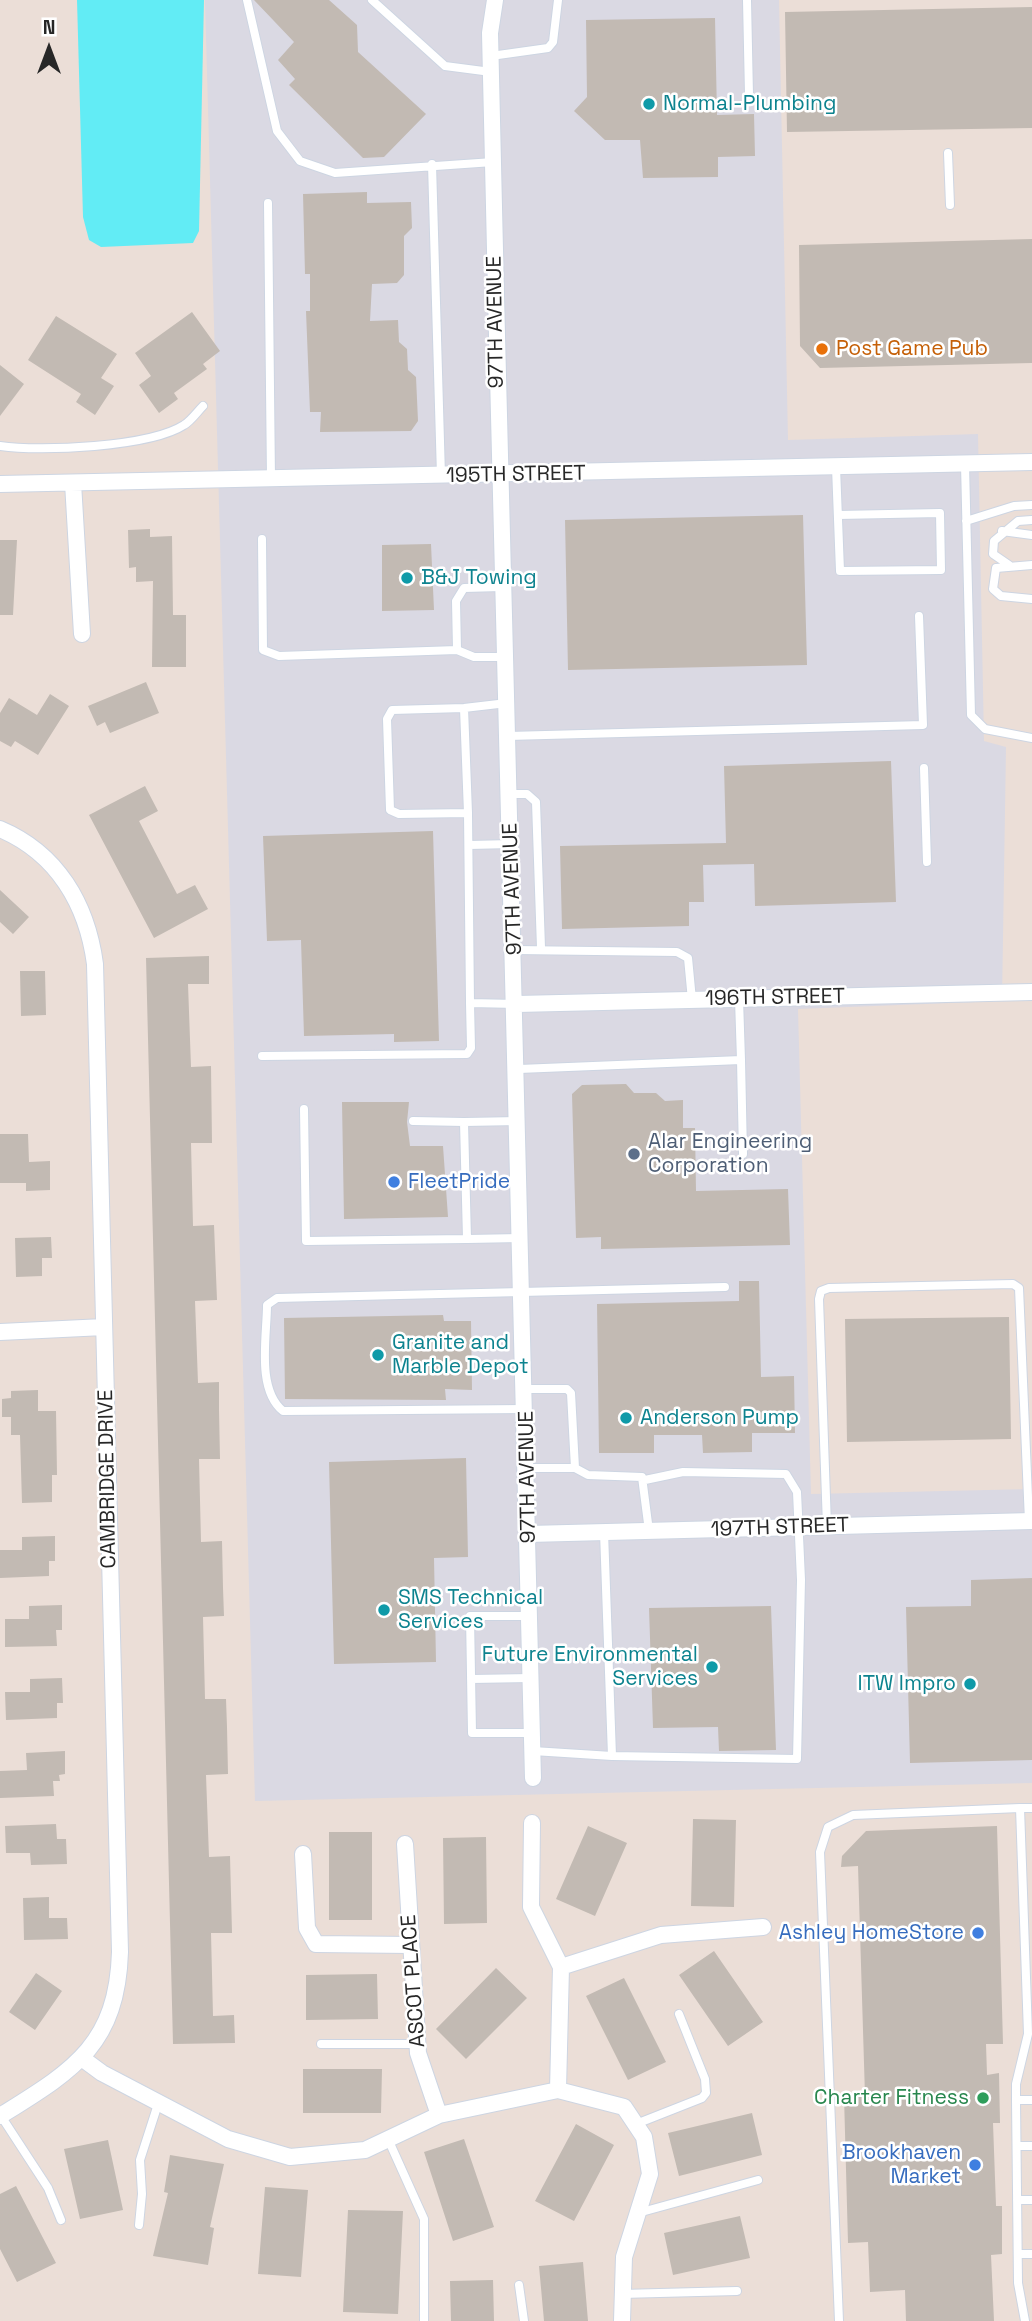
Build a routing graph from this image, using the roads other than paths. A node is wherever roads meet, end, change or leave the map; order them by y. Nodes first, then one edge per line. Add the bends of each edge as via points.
1 (247, 0) edge
2 (372, 0) edge
3 (495, 0) edge
4 (558, 0) edge
5 (747, 0) edge
6 (491, 64) junction
7 (749, 95) dead end
8 (948, 153) dead end
9 (493, 162) junction
10 (432, 164) junction
11 (268, 203) dead end
12 (950, 205) dead end
13 (203, 406) dead end
14 (0, 446) edge
15 (1032, 462) edge
16 (965, 464) junction
17 (836, 467) junction
18 (498, 476) junction
19 (441, 477) junction
20 (271, 480) junction
21 (73, 483) junction
22 (0, 484) edge
23 (1032, 505) edge
24 (838, 515) junction
25 (1032, 520) edge
26 (966, 521) junction
27 (1002, 531) junction
28 (1032, 535) edge
29 (262, 539) dead end
30 (1009, 565) junction
31 (1032, 565) edge
32 (502, 587) junction
33 (1032, 595) edge
34 (919, 616) dead end
35 (82, 634) dead end
36 (457, 650) junction
37 (505, 656) junction
38 (506, 703) junction
39 (464, 708) junction
40 (508, 736) junction
41 (1032, 738) edge
42 (924, 768) dead end
43 (510, 794) junction
44 (468, 813) junction
45 (0, 829) edge
46 (512, 844) junction
47 (469, 845) junction
48 (928, 862) dead end
49 (541, 948) junction
50 (515, 950) junction
51 (1032, 992) edge
52 (739, 999) junction
53 (692, 1000) junction
54 (470, 1003) junction
55 (517, 1004) junction
56 (262, 1056) dead end
57 (741, 1060) junction
58 (519, 1069) junction
59 (304, 1109) dead end
60 (413, 1121) dead end
61 (519, 1121) junction
62 (464, 1122) junction
63 (743, 1154) dead end
64 (522, 1238) junction
65 (467, 1239) junction
66 (725, 1287) dead end
67 (524, 1292) junction
68 (104, 1327) junction
69 (0, 1332) edge
70 (526, 1389) junction
71 (526, 1409) junction
72 (527, 1468) junction
73 (575, 1468) junction
74 (645, 1480) junction
75 (1030, 1521) edge
76 (827, 1526) junction
77 (797, 1527) junction
78 (649, 1531) junction
79 (604, 1532) junction
80 (529, 1534) junction
81 (530, 1616) junction
82 (531, 1678) junction
83 (471, 1679) junction
84 (532, 1733) junction
85 (533, 1751) junction
86 (612, 1756) junction
87 (533, 1778) dead end
88 (1020, 1808) junction
89 (1032, 1808) edge
90 (532, 1823) dead end
91 (405, 1844) dead end
92 (303, 1854) dead end
93 (763, 1927) dead end
94 (411, 1945) junction
95 (561, 1967) junction
96 (679, 2014) dead end
97 (417, 2043) junction
98 (321, 2044) dead end
99 (83, 2059) junction
100 (1021, 2063) junction
101 (1032, 2063) edge
102 (558, 2090) junction
103 (1016, 2100) junction
104 (1032, 2100) edge
105 (159, 2101) junction
106 (439, 2115) junction
107 (1, 2116) edge
108 (636, 2124) junction
109 (388, 2139) junction
110 (1017, 2146) junction
111 (1032, 2146) edge
112 (758, 2180) dead end
113 (1017, 2200) junction
114 (1032, 2200) edge
115 (638, 2213) junction
116 (61, 2220) dead end
117 (139, 2225) dead end
118 (1018, 2254) junction
119 (1032, 2254) edge
120 (519, 2285) dead end
121 (737, 2291) dead end
122 (621, 2294) junction
123 (1027, 2306) edge
124 (424, 2321) edge
125 (524, 2321) edge
126 (622, 2321) edge
127 (839, 2321) edge
128 (1025, 2321) edge

1 - 10 lane via 277,131 300,161 335,173
2 - 6 lane via 445,66
3 - 6 street, 97TH AVENUE
4 - 6 lane via 553,42 548,48
5 - 7 lane
6 - 9 street, 97TH AVENUE
8 - 12 lane
9 - 10 lane
9 - 18 street, 97TH AVENUE
10 - 19 lane
11 - 20 lane
13 - 14 lane via 184,426 123,444
15 - 16 street, 195TH STREET
16 - 17 street, 195TH STREET
16 - 26 lane
17 - 18 street, 195TH STREET
17 - 24 lane
18 - 19 street, 195TH STREET
18 - 32 street, 97TH AVENUE
19 - 20 street, 195TH STREET
20 - 21 street, 195TH STREET
21 - 22 street, 195TH STREET
21 - 35 street
23 - 26 lane
24 - 24 lane via 840,571 941,570 940,513
25 - 27 lane via 1018,521
26 - 41 lane via 971,715 985,729
27 - 28 lane
27 - 30 lane via 994,541 993,554
29 - 36 lane via 263,650 279,656
30 - 31 lane
30 - 33 lane via 996,568 993,589 1001,596
32 - 36 lane via 464,588 456,601
32 - 37 street, 97TH AVENUE
34 - 40 lane via 923,725
36 - 37 lane via 474,657
37 - 38 street, 97TH AVENUE
38 - 39 lane
38 - 40 street, 97TH AVENUE
39 - 44 lane
39 - 44 lane via 392,710 387,719 390,810 399,814
40 - 43 street, 97TH AVENUE
42 - 48 lane
43 - 46 street, 97TH AVENUE
43 - 49 lane via 527,794 536,802
44 - 47 lane
45 - 68 street, CAMBRIDGE DRIVE via 27,843 61,874 92,938
46 - 47 lane
46 - 50 street, 97TH AVENUE
47 - 54 lane
49 - 50 lane
49 - 53 lane via 677,952 688,958
50 - 55 street, 97TH AVENUE
51 - 52 street, 196TH STREET
52 - 53 street, 196TH STREET
52 - 57 lane
53 - 55 street, 196TH STREET
54 - 55 lane
54 - 56 lane via 471,1048 467,1054
55 - 58 street, 97TH AVENUE
57 - 58 lane
57 - 63 lane
58 - 61 street, 97TH AVENUE
59 - 65 lane via 306,1241
60 - 62 lane
61 - 62 lane
61 - 64 street, 97TH AVENUE
62 - 65 lane
64 - 65 lane
64 - 67 street, 97TH AVENUE
66 - 67 lane
67 - 70 street, 97TH AVENUE
67 - 71 lane via 277,1298 267,1305 267,1383 270,1396 283,1411
68 - 69 street
68 - 99 street, CAMBRIDGE DRIVE via 120,1952 112,2008
70 - 71 street, 97TH AVENUE
70 - 73 lane via 567,1389 571,1393
71 - 72 street, 97TH AVENUE
72 - 73 lane
72 - 80 street, 97TH AVENUE
73 - 74 lane via 588,1475 635,1474
74 - 77 lane via 683,1472 786,1474 797,1492
74 - 78 lane
75 - 76 street, 197TH STREET
75 - 76 lane via 1019,1289 1013,1284 821,1292
76 - 77 street, 197TH STREET
77 - 78 street, 197TH STREET
77 - 86 lane via 801,1580 797,1759
78 - 79 street, 197TH STREET
79 - 80 street, 197TH STREET
79 - 86 lane
80 - 81 street, 97TH AVENUE
81 - 82 street, 97TH AVENUE
81 - 83 lane via 470,1616
82 - 83 lane
82 - 84 street, 97TH AVENUE
83 - 84 lane via 472,1733
84 - 85 street, 97TH AVENUE
85 - 86 lane
85 - 87 street, 97TH AVENUE
88 - 89 lane
88 - 100 lane via 1028,2034
88 - 127 lane via 853,1815 828,1827 820,1852
90 - 95 street via 531,1906
91 - 94 street, ASCOT PLACE
92 - 94 street via 307,1928 316,1944
93 - 95 street via 661,1935
94 - 97 street, ASCOT PLACE
95 - 102 street
96 - 108 lane via 705,2079 706,2093
97 - 98 lane
97 - 106 street, ASCOT PLACE
99 - 105 street
99 - 107 street, CAMBRIDGE DRIVE
100 - 101 lane
100 - 103 lane
102 - 106 street
102 - 108 street via 624,2107
103 - 104 lane
103 - 110 lane
105 - 109 street via 228,2139 290,2157 365,2150
105 - 117 lane via 140,2160
106 - 109 street
107 - 116 lane via 48,2188
108 - 115 street via 644,2137 650,2174
109 - 124 lane via 424,2219
110 - 111 lane
110 - 113 lane
112 - 115 lane
113 - 114 lane
113 - 118 lane
115 - 122 street via 624,2257
118 - 119 lane
118 - 123 lane
120 - 125 lane
121 - 122 lane
122 - 126 street
123 - 128 lane

